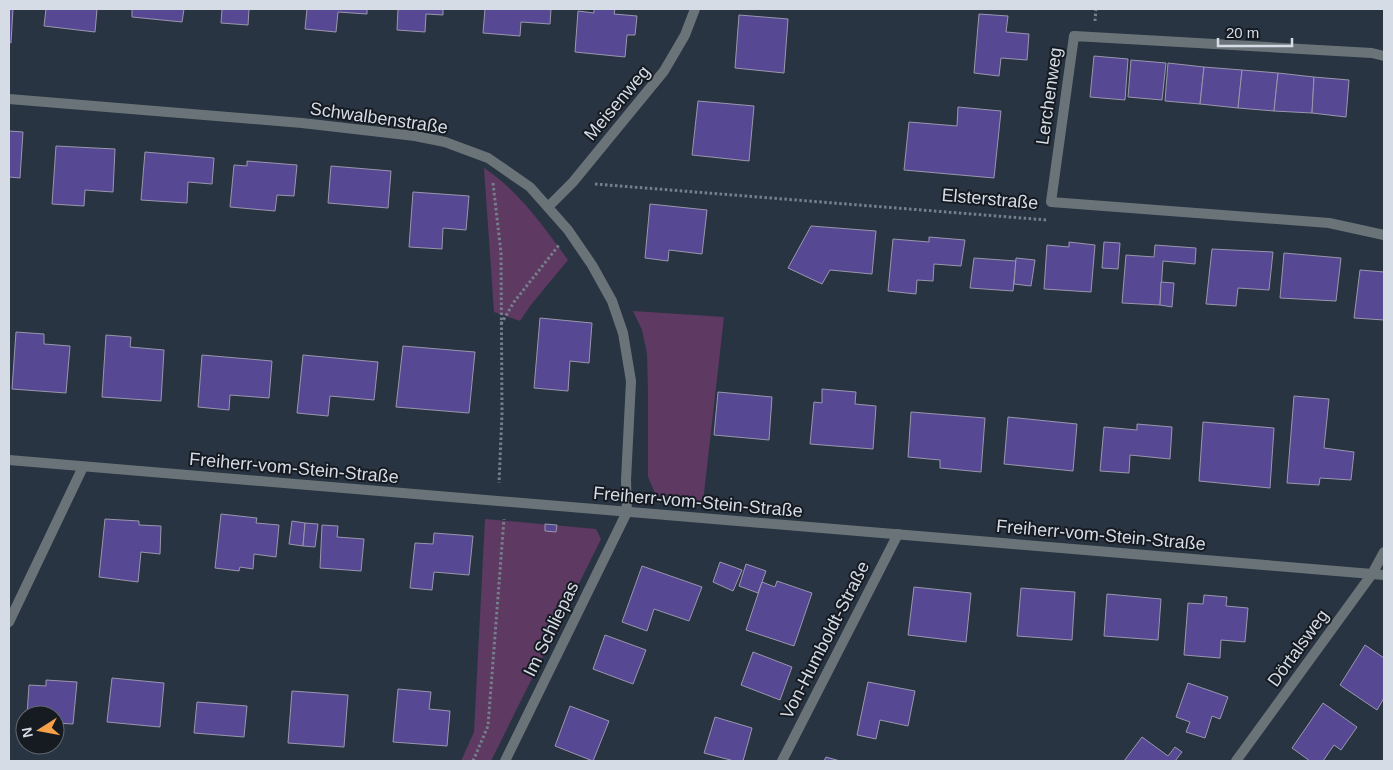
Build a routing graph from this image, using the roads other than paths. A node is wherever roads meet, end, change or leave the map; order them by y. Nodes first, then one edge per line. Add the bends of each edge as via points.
1 (696, 9) edge
2 (1384, 56) edge
3 (9, 98) edge
4 (1052, 202) joint
5 (548, 207) junction
6 (1384, 235) edge
7 (9, 460) edge
8 (82, 467) junction
9 (627, 512) junction
10 (898, 534) junction
11 (1384, 552) edge
12 (1372, 574) junction
13 (1384, 575) edge
14 (9, 622) edge
15 (505, 761) edge
16 (782, 761) edge
17 (1236, 761) edge

1 - 5 street, Meisenweg via 664,71
2 - 4 street, Lerchenweg via 1074,36
3 - 5 street, Schwalbenstraße via 302,122 445,142 488,158 530,187
4 - 6 street, Elsterstraße via 1329,223
5 - 9 street, Schwalbenstraße via 592,264 612,301 623,333 630,381
7 - 8 street, Freiherr-vom-Stein-Straße
8 - 9 street, Freiherr-vom-Stein-Straße
8 - 14 street
9 - 10 street, Freiherr-vom-Stein-Straße
9 - 15 street, Im Schliepas
10 - 12 street, Freiherr-vom-Stein-Straße
10 - 16 street, Von-Humboldt-Straße
11 - 12 street, Dörtalsweg
12 - 13 street, Freiherr-vom-Stein-Straße
12 - 17 street, Dörtalsweg

